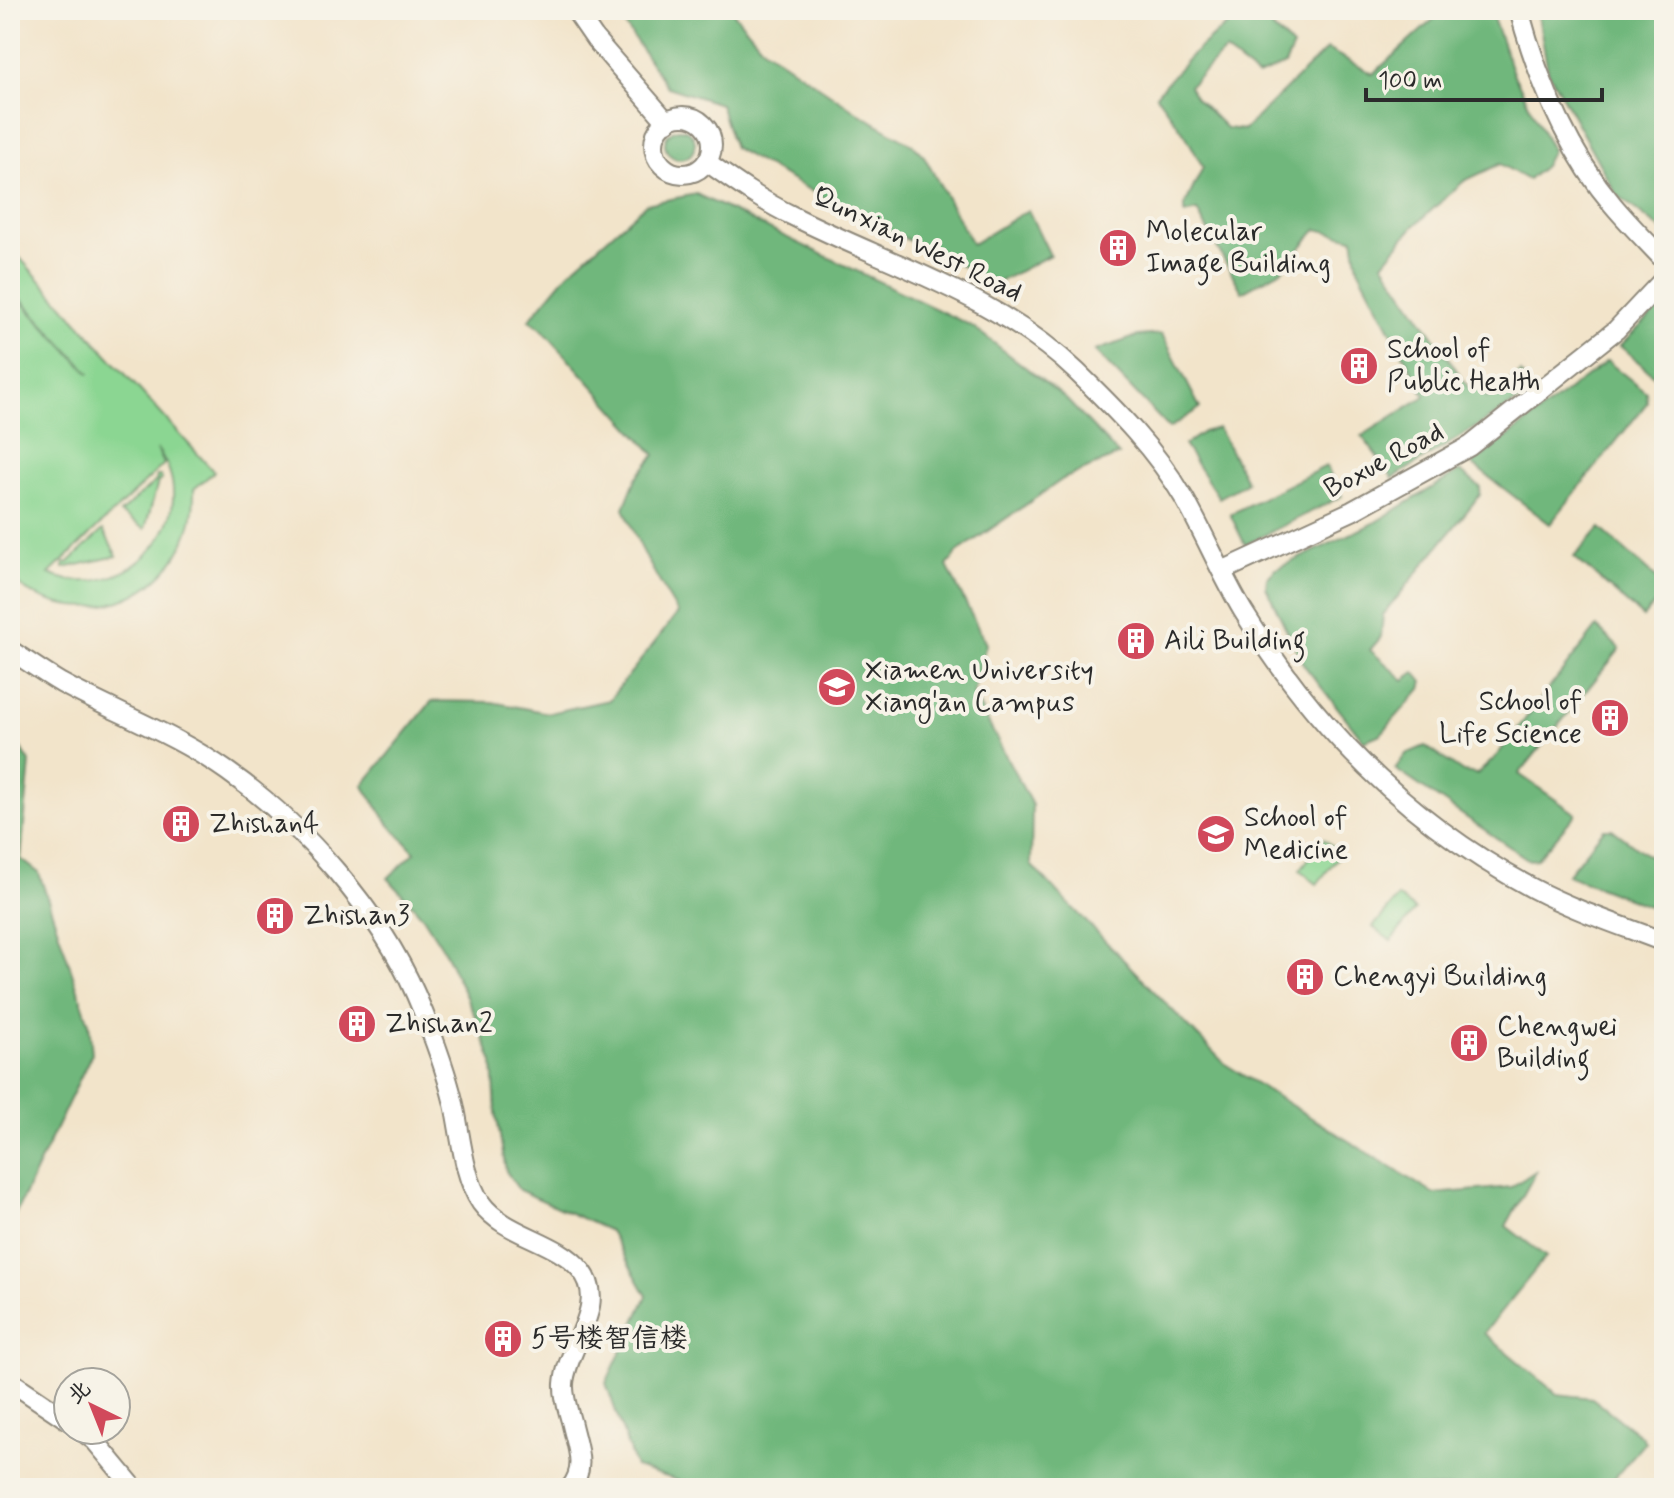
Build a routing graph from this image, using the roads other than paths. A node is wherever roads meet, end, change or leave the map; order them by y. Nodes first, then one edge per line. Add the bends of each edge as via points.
1 (575, 10) edge
2 (1519, 10) edge
3 (667, 122) junction
4 (707, 162) junction
5 (1664, 260) edge
6 (1664, 279) edge
7 (1222, 571) junction
8 (10, 650) edge
9 (1664, 942) edge
10 (10, 1381) edge
11 (52, 1409) edge
12 (99, 1446) edge
13 (134, 1488) edge
14 (570, 1488) edge

1 - 3 street
2 - 5 street via 1531,56 1567,137 1612,204
3 - 4 street via 693,118 707,129 712,145
3 - 4 street via 655,143 665,168 692,173
4 - 7 street, Qunxian West Road via 792,216 1015,322 1074,369 1134,431 1182,496
6 - 7 street, Boxue Road via 1616,330 1470,446 1352,511
7 - 9 street, Qunxian West Road via 1241,608 1313,711 1422,818 1535,889
8 - 14 street via 227,771 298,828 379,928 433,1036 473,1189 483,1206 566,1257 582,1270 591,1288 591,1306 563,1386 581,1462
10 - 11 street
12 - 13 street

